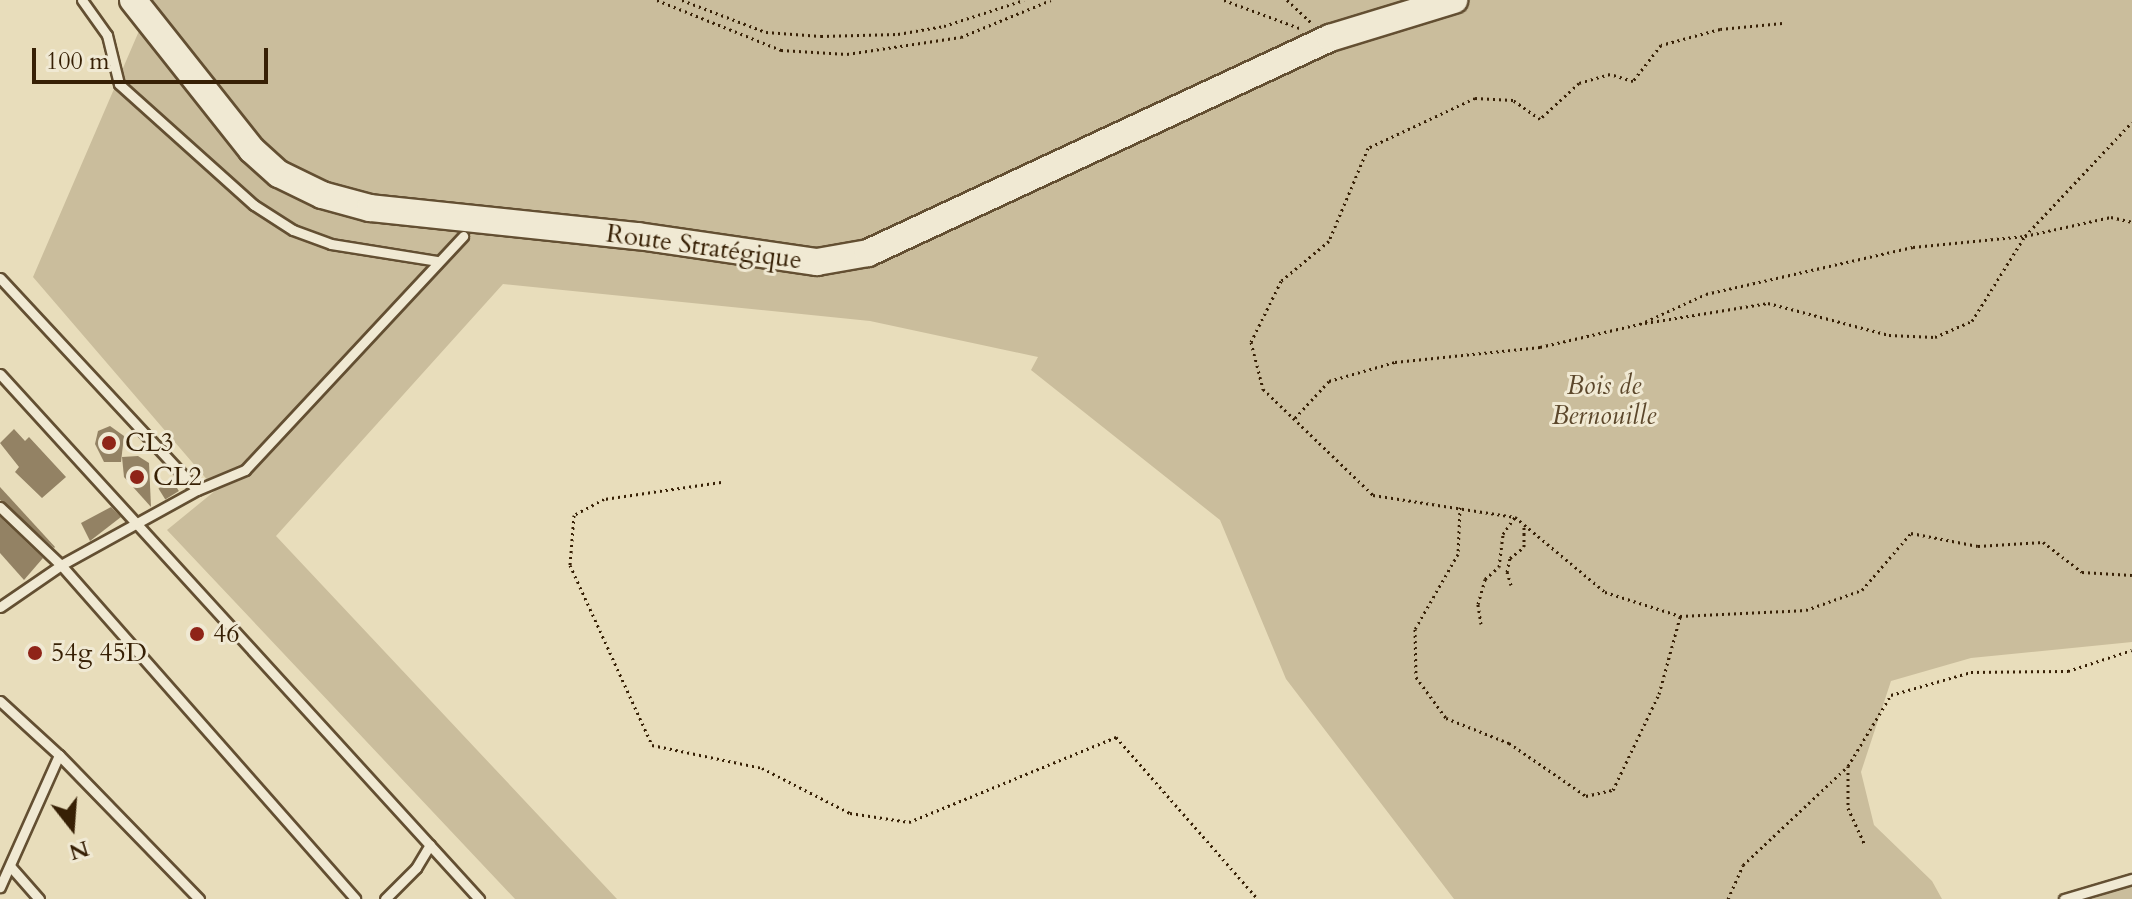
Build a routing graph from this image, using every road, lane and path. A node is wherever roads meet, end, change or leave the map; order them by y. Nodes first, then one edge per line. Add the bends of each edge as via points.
1 (82, 0) edge
2 (133, 0) edge
3 (657, 0) edge
4 (682, 0) edge
5 (1024, 0) edge
6 (1051, 0) edge
7 (1224, 0) edge
8 (1287, 0) edge
9 (1454, 0) edge
10 (1782, 23) dead end
11 (1328, 39) junction
12 (2132, 122) edge
13 (2132, 222) edge
14 (463, 236) dead end
15 (2025, 236) junction
16 (437, 261) junction
17 (0, 278) edge
18 (1640, 324) junction
19 (0, 374) edge
20 (1295, 418) junction
21 (721, 482) dead end
22 (197, 490) junction
23 (0, 507) edge
24 (1460, 507) junction
25 (1515, 517) junction
26 (136, 524) junction
27 (1524, 524) junction
28 (61, 565) junction
29 (2132, 575) edge
30 (1511, 585) dead end
31 (0, 607) edge
32 (1680, 616) junction
33 (1481, 624) dead end
34 (2132, 650) edge
35 (0, 701) edge
36 (59, 755) junction
37 (1848, 766) junction
38 (430, 845) junction
39 (1865, 845) dead end
40 (10, 866) junction
41 (2132, 879) edge
42 (0, 887) edge
43 (39, 899) edge
44 (199, 899) edge
45 (355, 899) edge
46 (385, 899) edge
47 (479, 899) edge
48 (1258, 899) edge
49 (1728, 899) edge
50 (2064, 899) edge

1 - 16 lane via 107,35 119,84 254,205 293,230 331,244
2 - 11 street, Route Stratégique via 218,113 279,174 322,195 370,208 638,236 817,262 868,253
3 - 6 path via 781,50 847,54 961,37
4 - 5 path via 766,32 821,36 898,34 944,26
7 - 11 path
8 - 11 path
9 - 11 street, Route Stratégique
10 - 20 path via 1720,29 1661,45 1633,81 1610,74 1579,83 1540,119 1513,100 1475,98 1368,148 1329,241 1281,281 1251,342 1263,389
12 - 15 path
13 - 15 path via 2111,217
14 - 16 lane
15 - 18 path via 1913,247 1706,294
15 - 18 path via 1972,321 1935,337 1889,335 1768,303
16 - 22 lane via 245,470
17 - 22 lane
18 - 20 path via 1540,347 1368,370 1329,381
19 - 26 lane
20 - 24 path via 1373,495
21 - 48 path via 604,499 574,515 570,565 652,745 762,768 850,813 909,822 1116,737
22 - 26 lane
23 - 28 lane
24 - 25 path
24 - 32 path via 1458,554 1415,629 1416,677 1446,718 1509,743 1586,796 1613,790 1659,694
25 - 27 path
25 - 33 path via 1503,534 1499,567 1485,579 1478,604
26 - 28 lane
26 - 38 lane
27 - 30 path via 1524,547 1510,558 1507,572
27 - 32 path via 1605,592
28 - 31 lane
28 - 45 lane
29 - 32 path via 2082,572 2043,542 1978,546 1911,533 1862,590 1806,610
34 - 37 path via 2068,671 1971,672 1891,695
35 - 36 lane
36 - 40 lane
36 - 44 lane
37 - 39 path via 1848,808
37 - 49 path via 1743,865
38 - 46 lane
38 - 47 lane
40 - 42 lane
40 - 43 lane
41 - 50 lane

